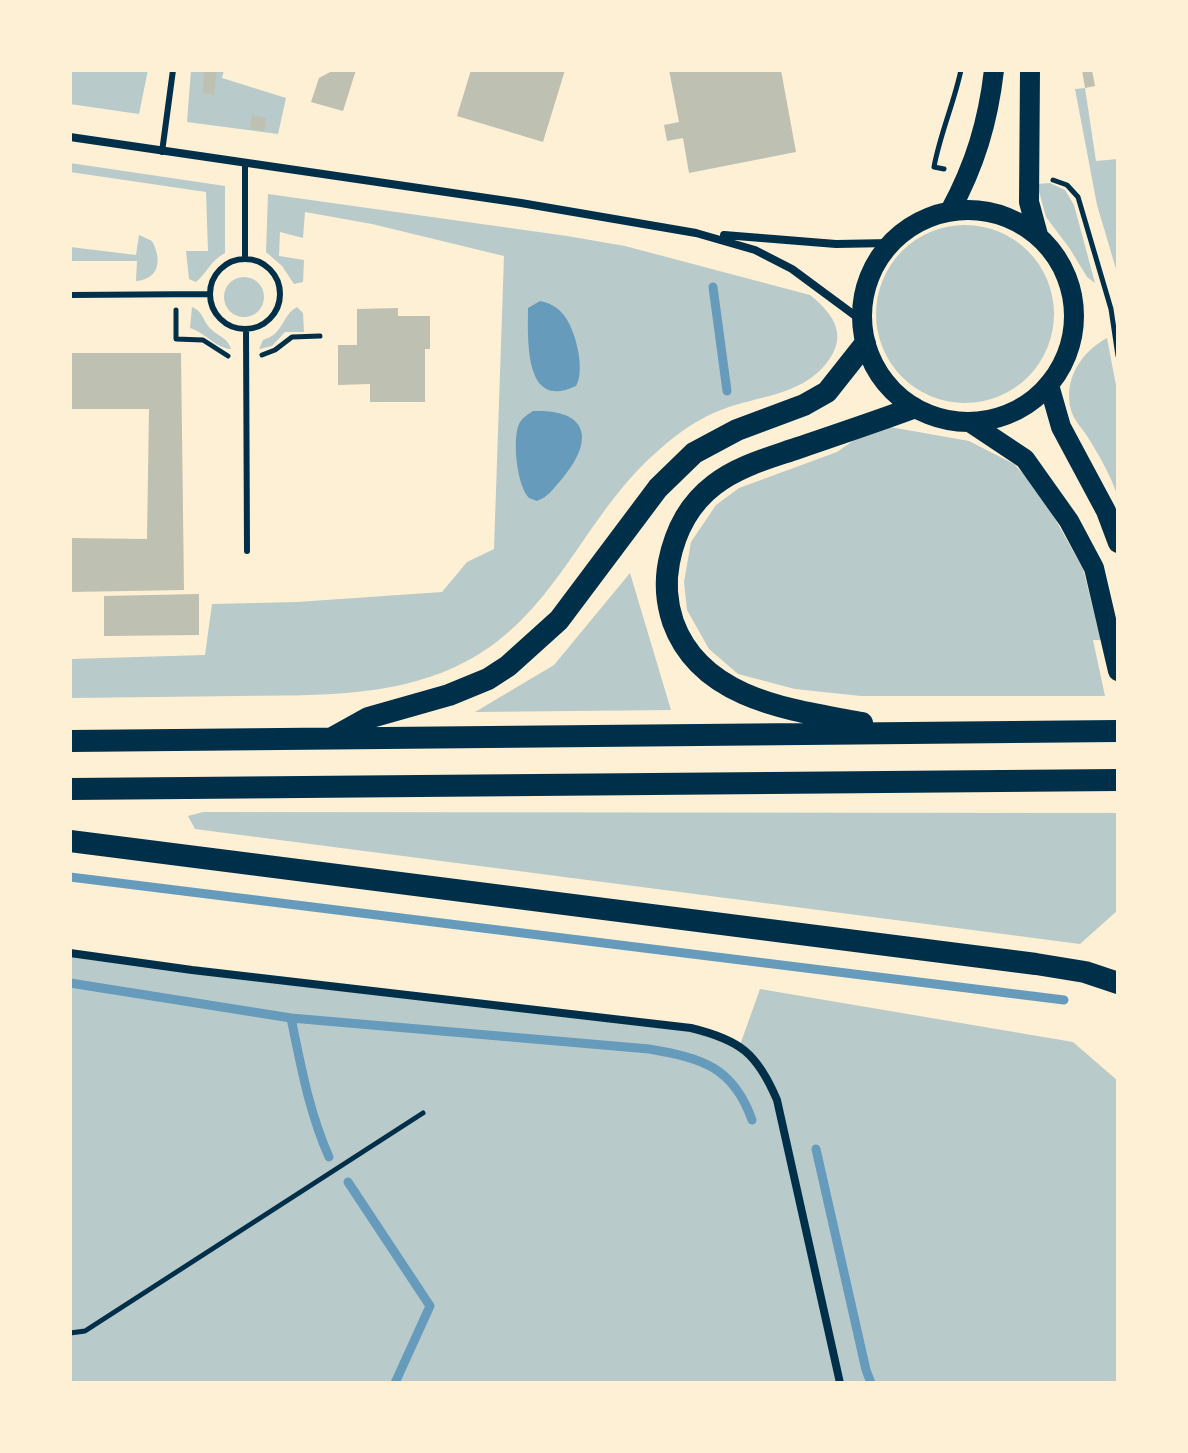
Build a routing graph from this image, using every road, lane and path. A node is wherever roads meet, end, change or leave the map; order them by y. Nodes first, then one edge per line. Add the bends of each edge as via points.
1 (173, 70) edge
2 (961, 70) edge
3 (994, 70) edge
4 (1030, 70) edge
5 (70, 137) edge
6 (162, 152) junction
7 (245, 163) junction
8 (934, 167) dead end
9 (950, 211) junction
10 (696, 233) junction
11 (1038, 235) junction
12 (891, 243) junction
13 (245, 259) junction
14 (210, 294) junction
15 (70, 295) edge
16 (861, 320) junction
17 (246, 329) junction
18 (865, 344) junction
19 (1049, 385) junction
20 (913, 408) junction
21 (971, 423) junction
22 (1118, 543) edge
23 (247, 551) dead end
24 (1118, 671) edge
25 (1118, 731) edge
26 (907, 732) junction
27 (331, 738) junction
28 (70, 741) edge
29 (1118, 780) edge
30 (70, 789) edge
31 (70, 841) edge
32 (70, 953) edge
33 (1118, 983) edge
34 (423, 1113) dead end
35 (70, 1333) edge
36 (840, 1383) edge

1 - 6 lane
2 - 8 path
3 - 9 main road via 985,130
4 - 11 main road via 1029,202
5 - 6 street
6 - 7 street
7 - 10 street
7 - 13 lane
9 - 11 main road via 981,210 1012,218
9 - 12 main road via 918,222
10 - 12 street
10 - 16 street via 755,250 792,269
11 - 19 main road via 1059,260 1075,308 1067,356
12 - 16 main road via 871,271
13 - 14 lane via 220,269
13 - 17 lane via 268,267 280,293 270,318
14 - 15 lane
14 - 17 lane via 222,321
16 - 18 main road
17 - 23 lane
18 - 20 main road via 892,391
18 - 27 highway via 827,392 694,453 658,488 559,620 508,666 449,695 368,718
19 - 21 main road via 1027,405 1001,418
19 - 22 main road via 1061,427
20 - 21 main road via 941,420
20 - 26 highway via 741,468 713,485 686,513 666,575 669,611 680,642 698,665 726,686 788,708
21 - 24 main road via 1025,459 1069,521 1094,568
25 - 26 highway
26 - 27 highway
27 - 28 highway
29 - 30 highway
31 - 33 highway via 1036,964
32 - 36 street via 691,1028 740,1046 757,1062 777,1100
34 - 35 path via 85,1331

